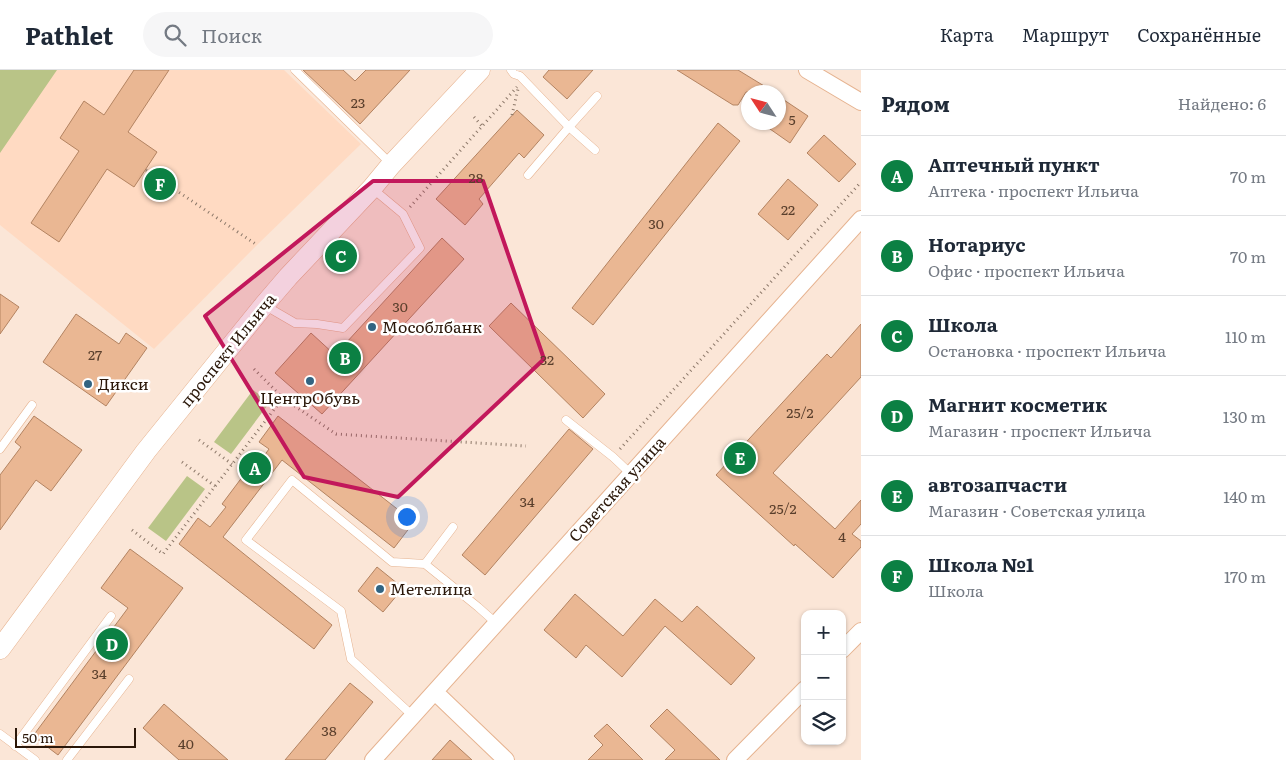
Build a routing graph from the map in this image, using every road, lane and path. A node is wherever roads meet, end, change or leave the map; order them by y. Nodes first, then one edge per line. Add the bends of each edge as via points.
1 (295, 70) edge
2 (480, 70) edge
3 (511, 70) edge
4 (807, 70) edge
5 (596, 96) dead end
6 (861, 102) edge
7 (512, 115) dead end
8 (474, 117) dead end
9 (482, 126) junction
10 (568, 128) junction
11 (594, 150) dead end
12 (391, 165) junction
13 (146, 170) dead end
14 (528, 175) dead end
15 (861, 182) edge
16 (372, 188) junction
17 (403, 214) junction
18 (861, 218) edge
19 (257, 245) dead end
20 (264, 305) junction
21 (254, 369) dead end
22 (283, 398) junction
23 (32, 405) dead end
24 (566, 420) dead end
25 (199, 440) dead end
26 (526, 446) dead end
27 (0, 449) edge
28 (613, 457) junction
29 (182, 462) dead end
30 (232, 464) junction
31 (631, 474) junction
32 (215, 486) junction
33 (454, 527) dead end
34 (132, 530) dead end
35 (425, 564) junction
36 (111, 616) dead end
37 (496, 623) junction
38 (861, 631) edge
39 (846, 646) edge
40 (0, 649) edge
41 (129, 679) dead end
42 (434, 692) junction
43 (801, 693) edge
44 (413, 716) junction
45 (0, 734) edge
46 (15, 746) junction
47 (32, 759) edge
48 (67, 760) edge
49 (373, 760) edge
50 (506, 760) edge
51 (735, 760) edge

1 - 12 lane
2 - 12 street, проспект Ильича
3 - 10 lane
4 - 6 street
5 - 10 lane
7 - 9 path via 519,84
8 - 9 path
9 - 17 path
10 - 11 lane
10 - 14 lane
12 - 16 street, проспект Ильича
13 - 19 path
15 - 28 path
16 - 17 lane
16 - 20 street, проспект Ильича
17 - 20 lane via 420,248 344,328 295,323
18 - 31 street, Советская улица
20 - 40 street, проспект Ильича via 146,451
21 - 22 path
22 - 26 path via 336,434
22 - 30 path
23 - 27 lane
24 - 28 lane
25 - 30 path
28 - 31 lane
29 - 32 path
30 - 32 path
31 - 37 street, Советская улица
32 - 34 path via 164,554
33 - 35 lane
35 - 37 lane
35 - 44 lane via 392,562 292,480 246,540 341,611 351,659
36 - 46 lane
37 - 42 street, Советская улица
38 - 39 street
41 - 48 lane
42 - 44 street, Советская улица
42 - 50 street
43 - 51 street
44 - 49 street, Советская улица
45 - 46 lane
46 - 47 lane

